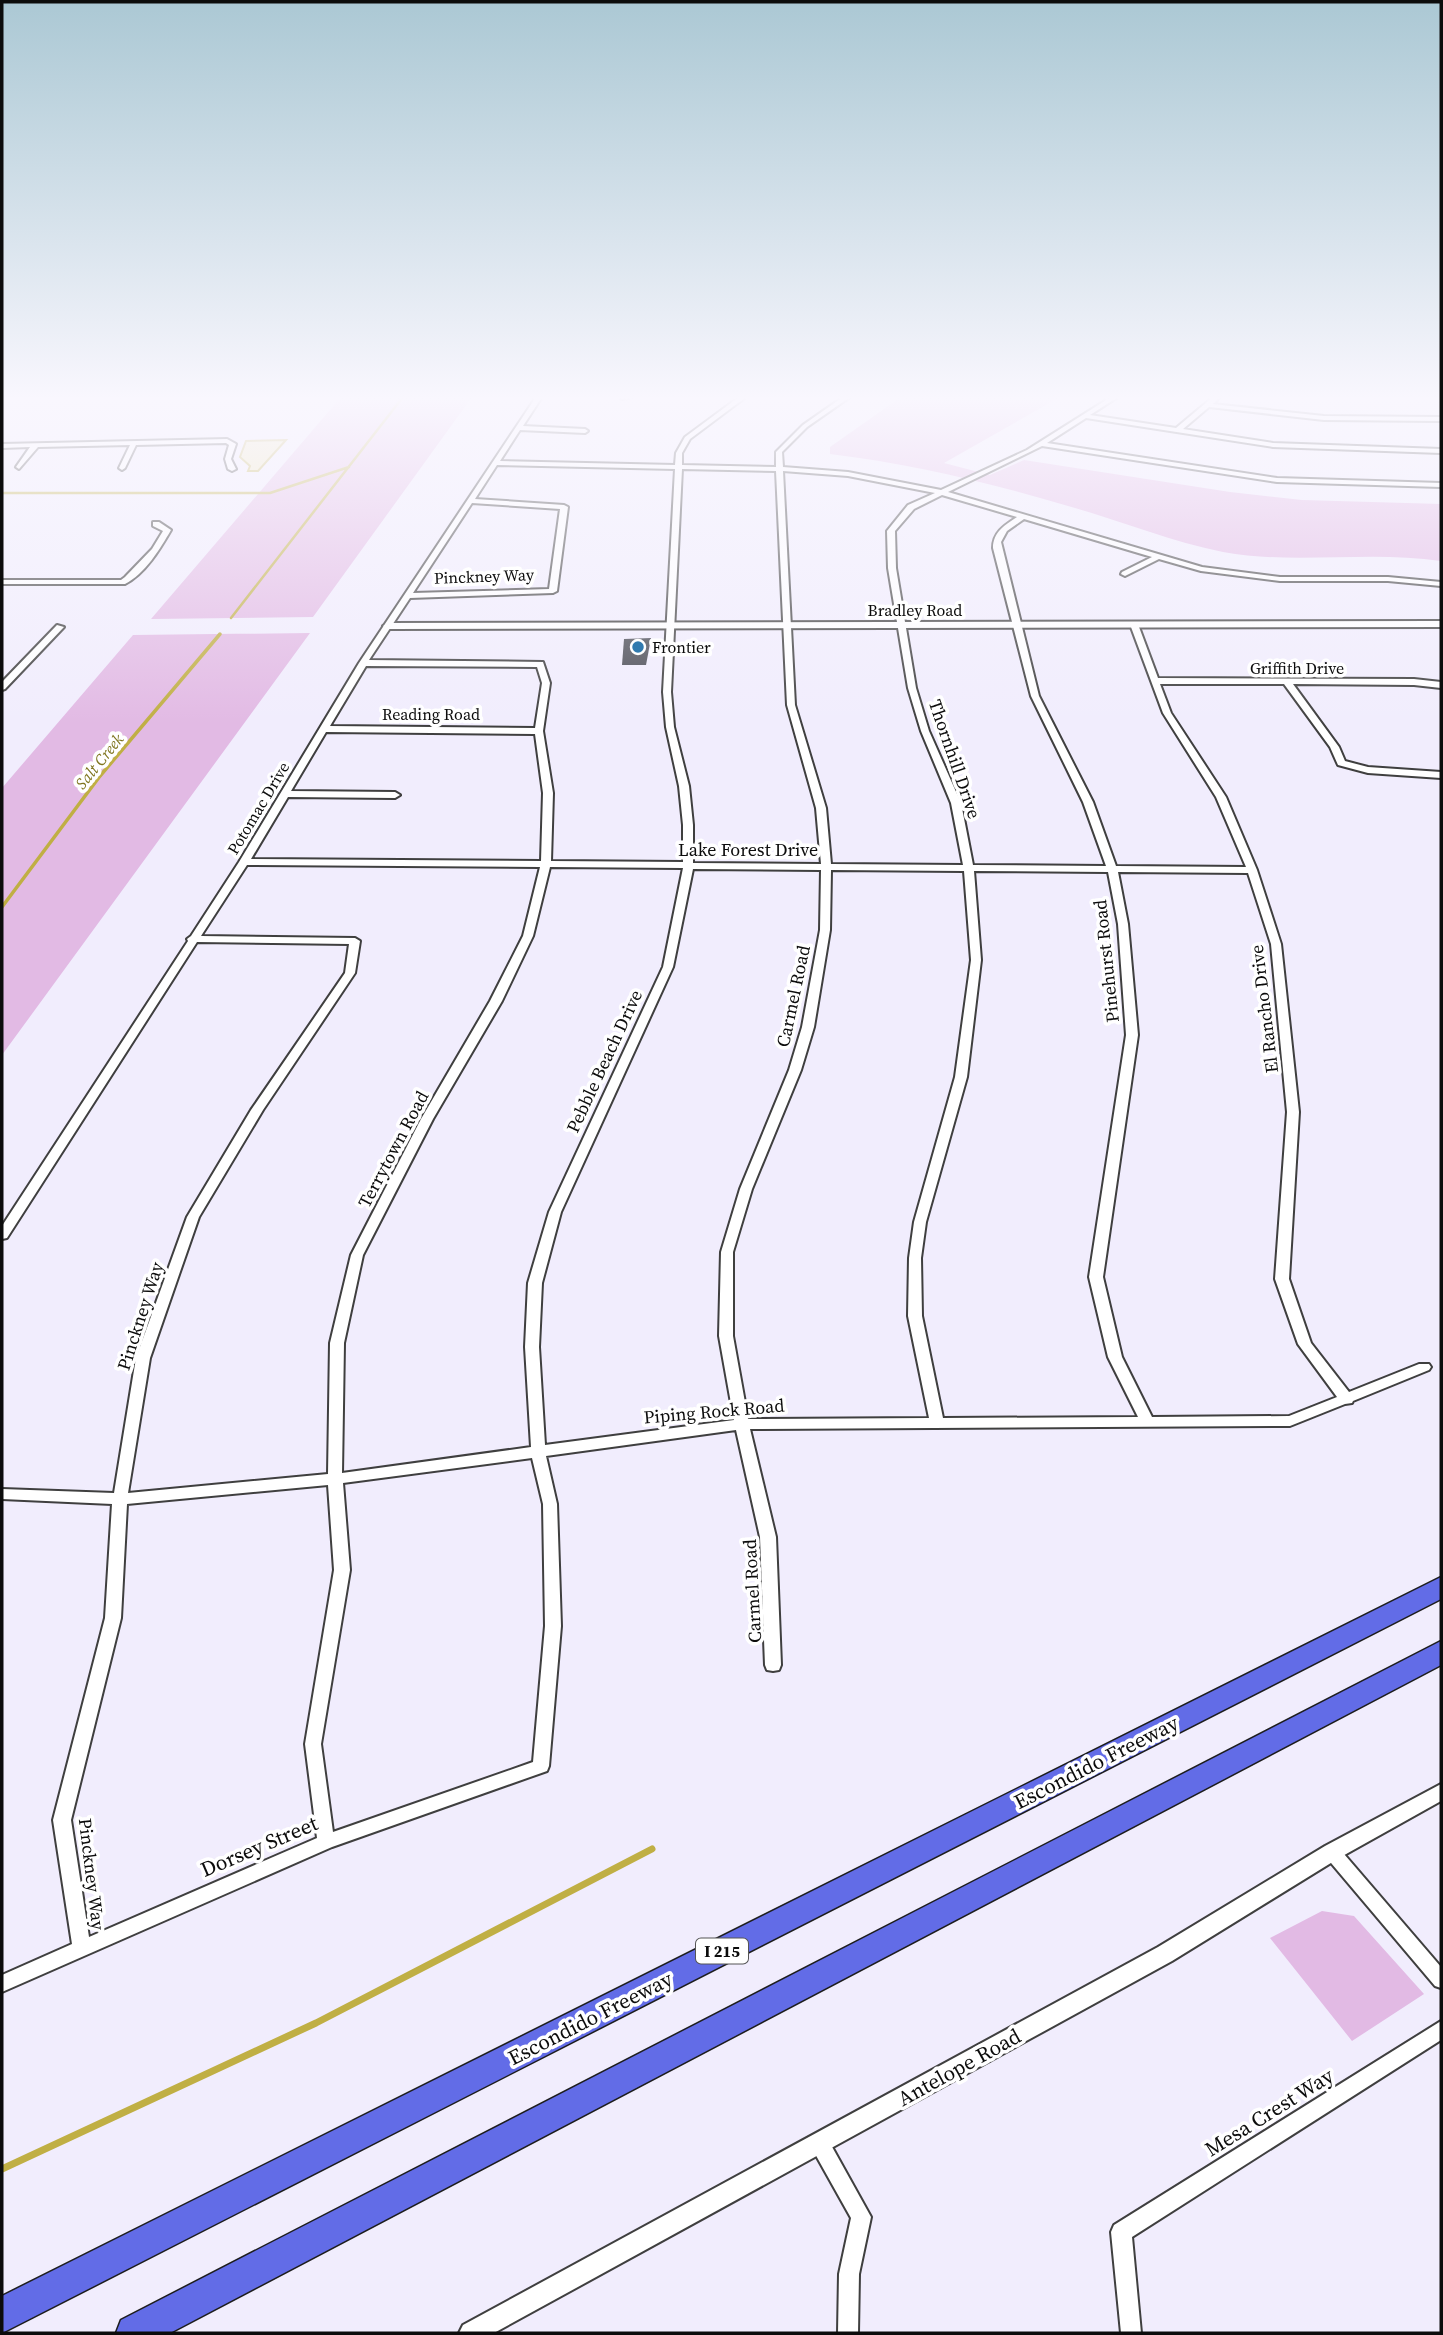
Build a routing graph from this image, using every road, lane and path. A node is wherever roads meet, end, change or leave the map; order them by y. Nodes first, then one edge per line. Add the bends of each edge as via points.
1 (467, 506) edge
2 (548, 506) edge
3 (675, 506) edge
4 (780, 506) edge
5 (913, 506) edge
6 (986, 506) edge
7 (1023, 517) junction
8 (156, 524) dead end
9 (1157, 557) junction
10 (1125, 574) dead end
11 (2, 582) edge
12 (1441, 584) edge
13 (406, 596) junction
14 (1441, 624) edge
15 (670, 625) junction
16 (60, 626) dead end
17 (388, 626) junction
18 (786, 626) junction
19 (902, 626) junction
20 (1019, 626) junction
21 (1135, 626) junction
22 (363, 663) junction
23 (1154, 681) junction
24 (1288, 682) junction
25 (1441, 685) edge
26 (2, 687) edge
27 (323, 729) junction
28 (539, 731) junction
29 (1441, 775) edge
30 (287, 794) junction
31 (395, 795) dead end
32 (244, 862) junction
33 (545, 866) junction
34 (688, 867) junction
35 (826, 867) junction
36 (969, 868) junction
37 (1112, 869) junction
38 (1252, 870) junction
39 (192, 939) junction
40 (2, 1235) edge
41 (1423, 1367) dead end
42 (1347, 1401) junction
43 (937, 1421) junction
44 (1148, 1423) junction
45 (742, 1424) junction
46 (538, 1450) junction
47 (335, 1479) junction
48 (2, 1494) edge
49 (120, 1499) junction
50 (1441, 1587) edge
51 (1441, 1652) edge
52 (773, 1665) dead end
53 (541, 1766) joint
54 (1441, 1792) edge
55 (326, 1842) junction
56 (1332, 1852) junction
57 (82, 1948) junction
58 (1441, 1980) edge
59 (2, 1984) edge
60 (1441, 2030) edge
61 (819, 2143) junction
62 (2, 2315) edge
63 (134, 2333) edge
64 (471, 2333) edge
65 (848, 2333) edge
66 (1131, 2333) edge

1 - 13 street, Potomac Drive
2 - 13 street, Pinckney Way via 564,507 553,591
3 - 15 street, Pebble Beach Drive
4 - 18 street, Carmel Road
5 - 19 street, Thornhill Drive via 891,531
6 - 7 street
7 - 9 street
7 - 20 street, Pinehurst Road via 996,540
8 - 11 street via 167,530 162,540 122,582
9 - 10 street
9 - 12 street via 1280,579
13 - 17 street, Potomac Drive
14 - 21 street, Bradley Road
15 - 17 street, Bradley Road
15 - 18 street, Bradley Road
15 - 34 street, Pebble Beach Drive via 667,692 684,786
16 - 26 street
17 - 22 street, Potomac Drive
18 - 19 street, Bradley Road
18 - 35 street, Carmel Road via 790,705 821,808
19 - 20 street, Bradley Road
19 - 36 street, Thornhill Drive via 912,688 956,803
20 - 21 street, Bradley Road
20 - 37 street, Pinehurst Road via 1035,696 1074,769
21 - 23 street, El Rancho Drive
22 - 27 street, Potomac Drive
22 - 28 street, Terrytown Road via 540,664 546,683
23 - 24 street, Griffith Drive
23 - 38 street, El Rancho Drive via 1167,713 1221,797
24 - 25 street, Griffith Drive
24 - 29 street via 1341,763 1368,770
27 - 28 street, Reading Road
27 - 30 street, Potomac Drive
28 - 33 street, Terrytown Road via 548,793
30 - 31 street
30 - 32 street, Potomac Drive
32 - 33 street, Lake Forest Drive
32 - 39 street, Potomac Drive
33 - 34 street, Lake Forest Drive
33 - 47 street, Terrytown Road via 528,936 357,1255 337,1343
34 - 35 street, Lake Forest Drive
34 - 46 street, Pebble Beach Drive via 668,967 555,1212 535,1283 532,1347
35 - 36 street, Lake Forest Drive
35 - 45 street, Carmel Road via 825,930 808,1027 727,1252 726,1336
36 - 37 street, Lake Forest Drive
36 - 43 street, Thornhill Drive via 976,960 961,1077 920,1222 915,1258 914,1306
37 - 38 street, Lake Forest Drive
37 - 44 street, Pinehurst Road via 1132,1035 1096,1277 1115,1357
38 - 42 street, El Rancho Drive via 1276,944 1293,1112 1282,1279 1305,1344
39 - 40 street, Potomac Drive
39 - 49 street, Pinckney Way via 355,941 350,973 257,1110 193,1217 143,1358
41 - 42 street, Piping Rock Road
42 - 44 street, Piping Rock Road via 1290,1421
43 - 44 street, Piping Rock Road
43 - 45 street, Piping Rock Road
45 - 46 street, Piping Rock Road
45 - 52 street, Carmel Road via 768,1537
46 - 47 street, Piping Rock Road
46 - 53 street, Pebble Beach Drive via 550,1504 553,1626
47 - 49 street, Piping Rock Road
47 - 55 street, Terrytown Road via 342,1570 313,1744
48 - 49 street, Piping Rock Road
49 - 57 street, Pinckney Way via 113,1618 62,1820
50 - 62 highway, Escondido Freeway / I 215
51 - 63 highway
53 - 55 street, Dorsey Street
54 - 56 street, Antelope Road
55 - 57 street, Dorsey Street
56 - 58 street
56 - 61 street, Antelope Road via 1165,1954
57 - 59 street, Dorsey Street
60 - 66 street, Mesa Crest Way via 1121,2232
61 - 64 street, Antelope Road
61 - 65 street via 861,2217 849,2274

